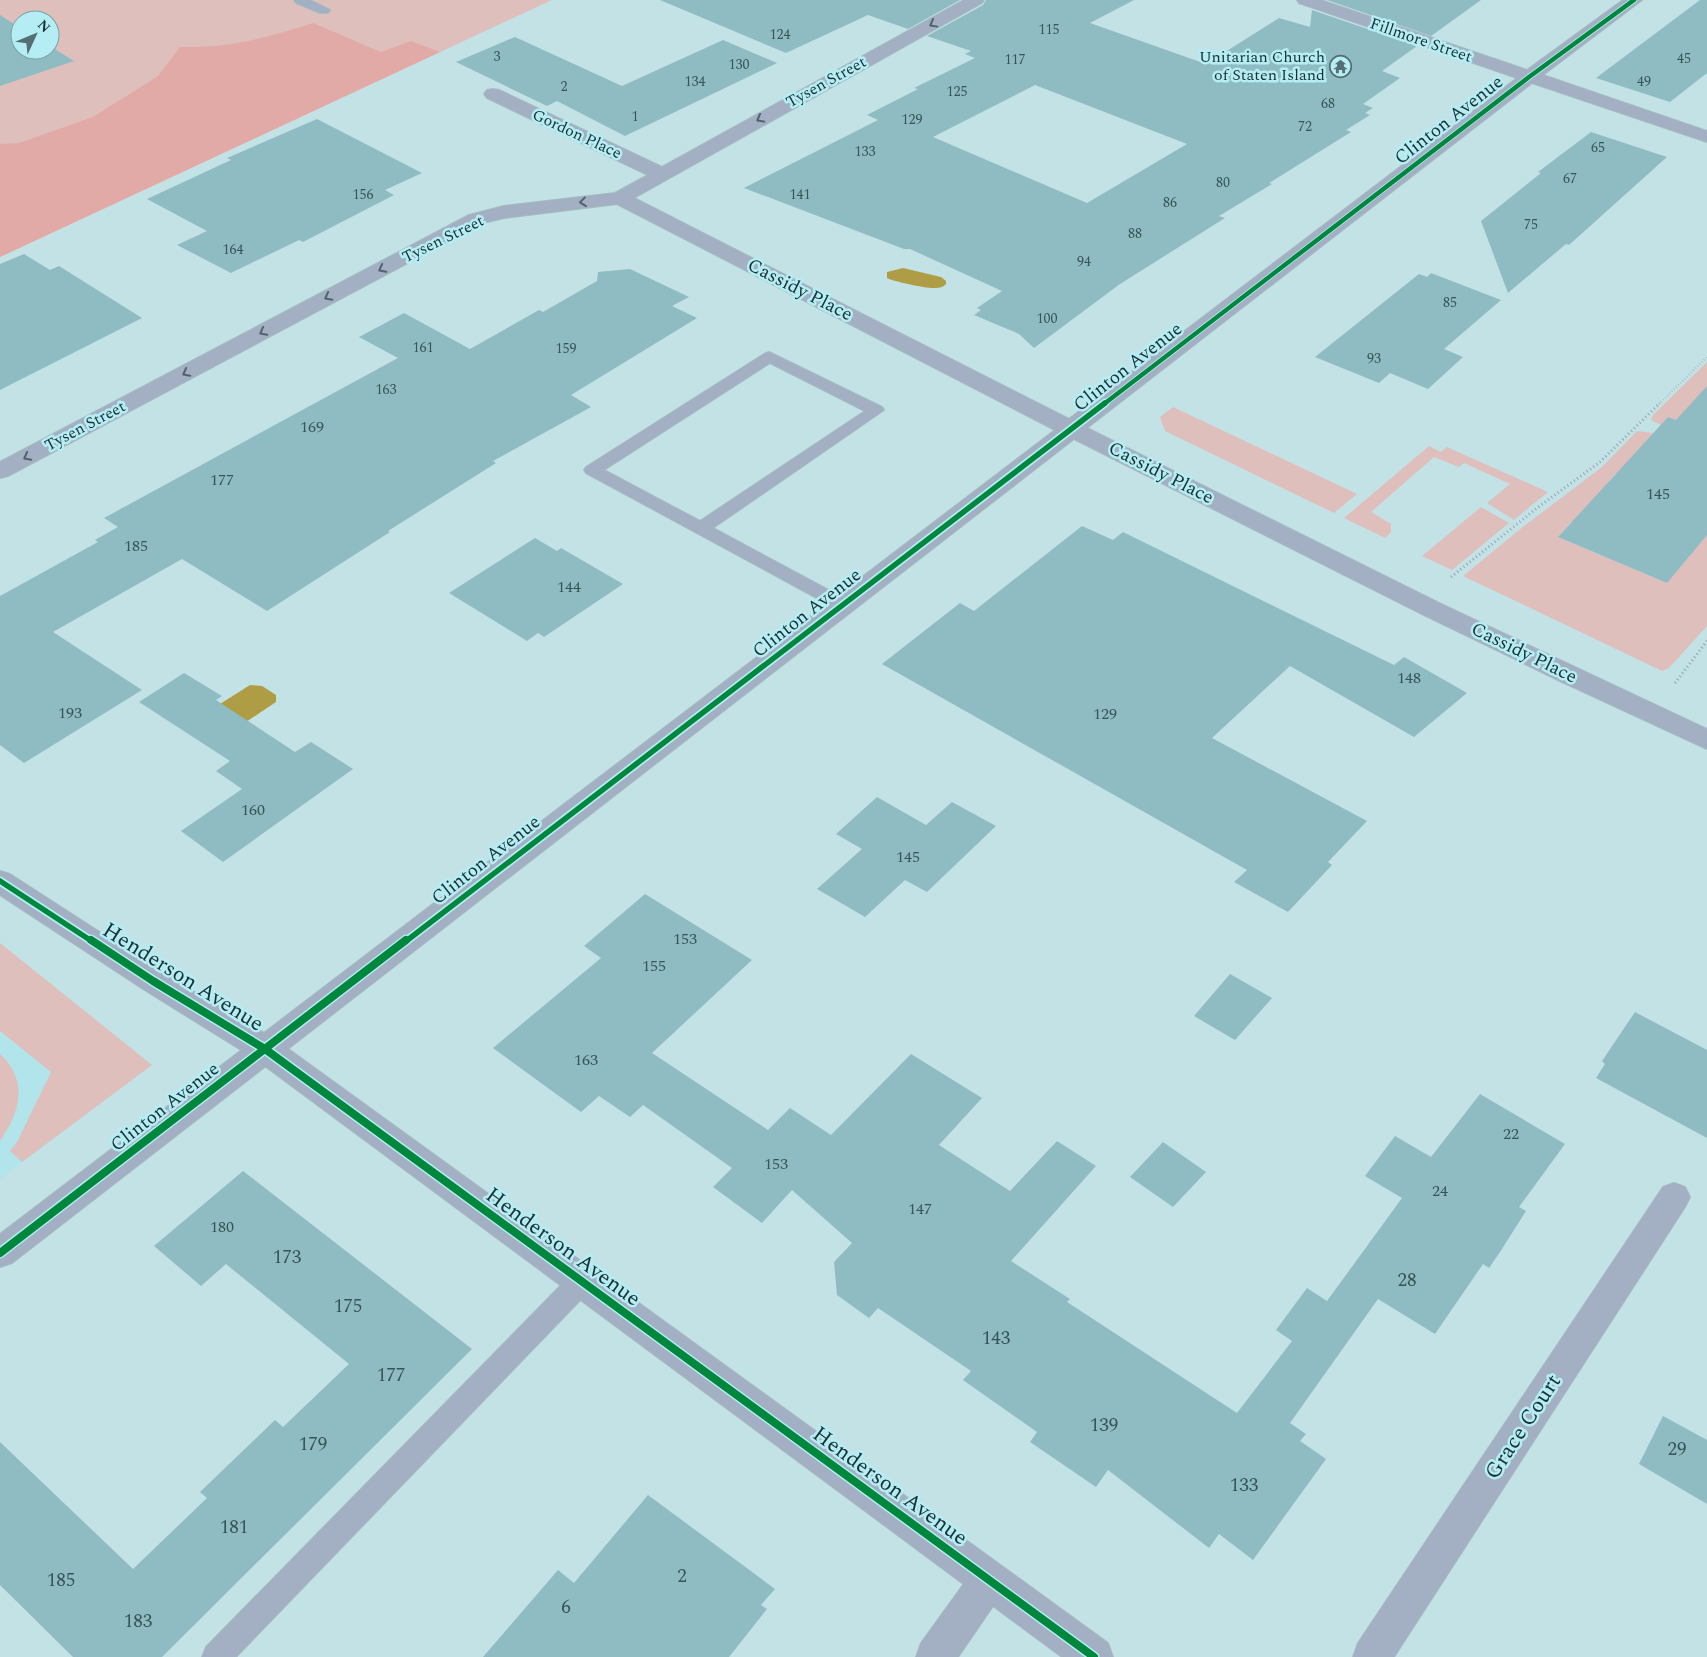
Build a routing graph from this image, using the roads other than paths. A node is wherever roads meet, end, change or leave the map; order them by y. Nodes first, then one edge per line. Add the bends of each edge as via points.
1 (300, 0) edge
2 (976, 0) edge
3 (1305, 0) edge
4 (1634, 0) edge
5 (324, 10) dead end
6 (1529, 77) junction
7 (492, 94) dead end
8 (1707, 137) edge
9 (661, 174) junction
10 (620, 198) junction
11 (1072, 429) junction
12 (0, 471) edge
13 (701, 528) junction
14 (843, 605) junction
15 (1707, 740) edge
16 (0, 881) edge
17 (264, 1050) junction
18 (1674, 1197) dead end
19 (0, 1253) edge
20 (581, 1282) junction
21 (989, 1580) junction
22 (216, 1657) edge
23 (935, 1657) edge
24 (1094, 1657) edge
25 (1372, 1657) edge

1 - 5 lane
2 -> 9 street, Tysen Street
3 - 6 street, Fillmore Street
4 - 6 street, Clinton Avenue
6 - 8 street, Fillmore Street
6 - 11 street, Clinton Avenue
7 - 9 street, Gordon Place
9 - 10 street, Tysen Street
10 - 11 street, Cassidy Place
10 -> 12 street, Tysen Street via 504,212 476,219
11 - 14 street, Clinton Avenue
11 - 15 street, Cassidy Place via 1546,665
13 - 13 lane via 592,470 769,357 876,410
13 - 14 lane
14 - 17 street, Clinton Avenue
16 - 17 street, Henderson Avenue
17 - 19 street, Clinton Avenue
17 - 20 street, Henderson Avenue
18 - 25 street, Grace Court
20 - 21 street, Henderson Avenue
20 - 22 lane
21 - 23 street
21 - 24 street, Henderson Avenue

